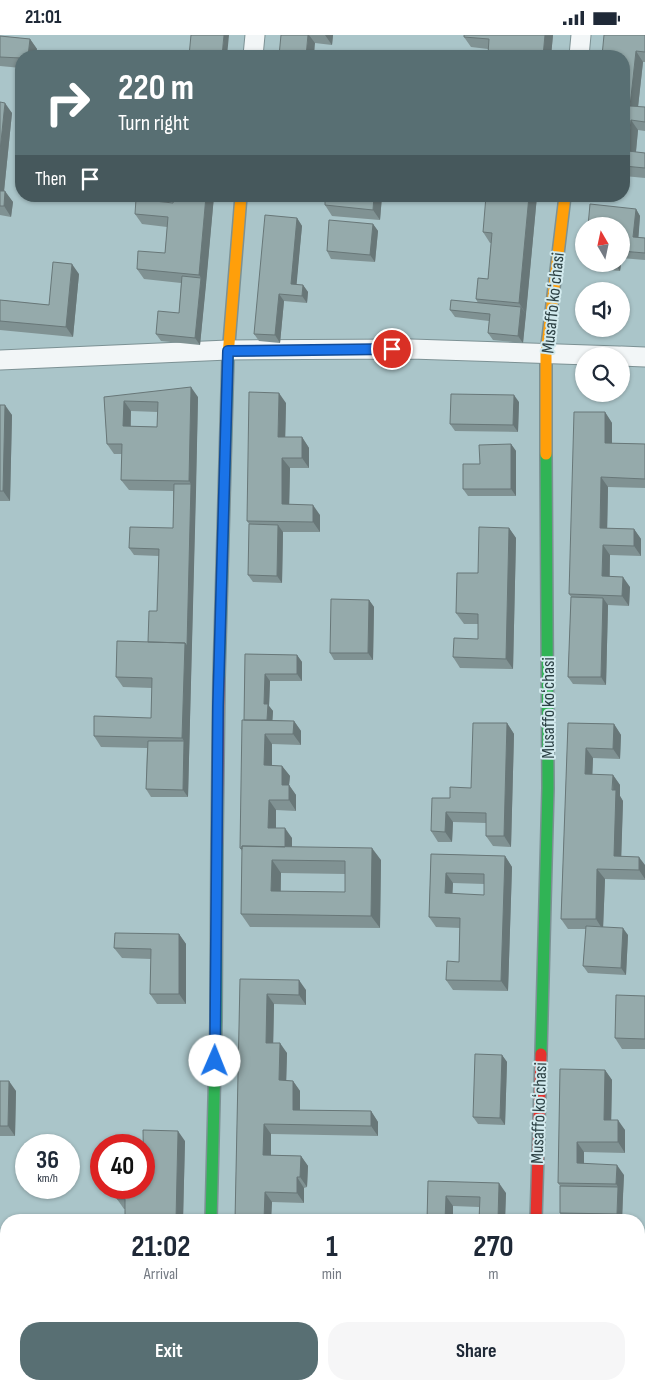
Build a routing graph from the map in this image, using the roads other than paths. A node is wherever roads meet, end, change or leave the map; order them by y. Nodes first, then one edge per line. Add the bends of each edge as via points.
1 (255, 35) edge
2 (581, 35) edge
3 (254, 50) edge
4 (580, 50) edge
5 (240, 202) edge
6 (564, 202) edge
7 (228, 351) junction
8 (546, 354) junction
9 (575, 355) edge
10 (630, 356) edge
11 (645, 357) edge
12 (0, 360) edge
13 (211, 1214) edge
14 (536, 1214) edge

1 - 3 street
2 - 4 street
5 - 7 street
6 - 8 street, Musaffo koʻchasi
7 - 8 street via 411,349
7 - 12 street
7 - 13 street via 218,706
8 - 9 street
8 - 14 street, Musaffo koʻchasi via 548,788
10 - 11 street

